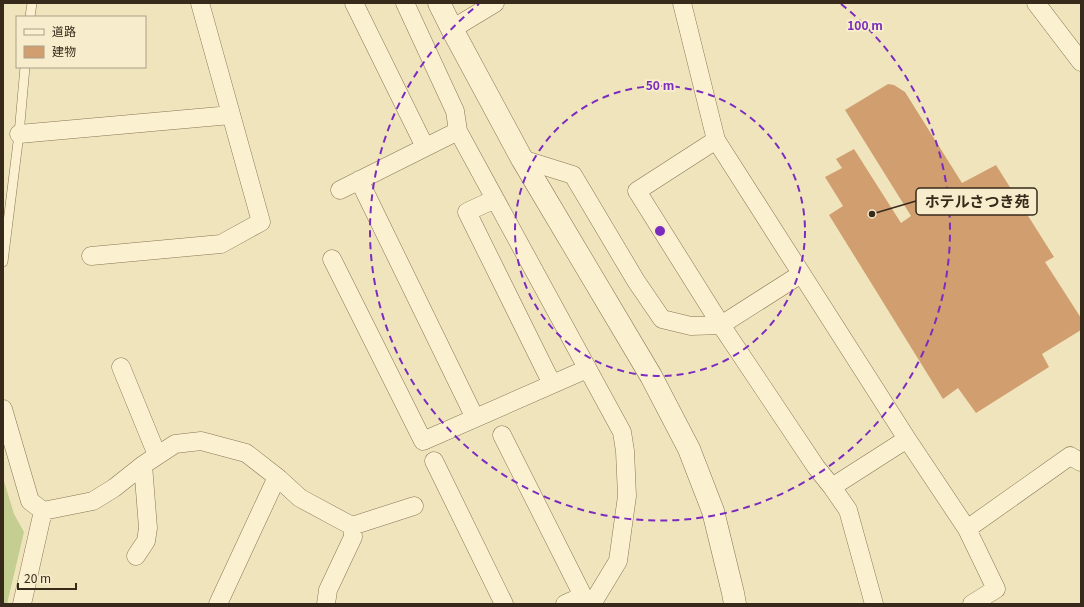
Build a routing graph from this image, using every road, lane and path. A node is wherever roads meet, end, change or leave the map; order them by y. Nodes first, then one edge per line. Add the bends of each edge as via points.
1 (32, 3) edge
2 (200, 3) edge
3 (354, 3) edge
4 (405, 3) edge
5 (439, 3) edge
6 (495, 3) edge
7 (682, 3) edge
8 (1036, 3) edge
9 (30, 16) edge
10 (452, 29) junction
11 (1081, 62) edge
12 (25, 68) edge
13 (230, 115) junction
14 (458, 131) junction
15 (19, 134) junction
16 (716, 140) junction
17 (425, 147) junction
18 (522, 159) junction
19 (359, 180) junction
20 (340, 190) dead end
21 (495, 199) junction
22 (91, 256) dead end
23 (332, 258) dead end
24 (3, 262) edge
25 (801, 274) junction
26 (721, 325) junction
27 (121, 367) dead end
28 (586, 369) junction
29 (552, 384) junction
30 (3, 409) edge
31 (475, 418) junction
32 (502, 435) dead end
33 (907, 439) junction
34 (150, 460) junction
35 (434, 461) dead end
36 (1081, 462) edge
37 (277, 478) junction
38 (832, 488) junction
39 (414, 506) dead end
40 (43, 511) junction
41 (352, 526) junction
42 (967, 529) junction
43 (136, 556) dead end
44 (589, 601) edge
45 (22, 604) edge
46 (218, 604) edge
47 (326, 604) edge
48 (504, 604) edge
49 (565, 604) edge
50 (735, 604) edge
51 (874, 604) edge
52 (972, 604) edge

1 - 9 lane
2 - 13 street
3 - 17 street
4 - 14 street via 455,111
5 - 10 street
6 - 10 street
7 - 16 street
8 - 11 street
10 - 18 street
12 - 15 lane
13 - 15 street
13 - 22 street via 261,222 221,244
14 - 17 street
14 - 21 street
15 - 24 lane
16 - 25 street
16 - 26 street via 637,191
17 - 19 street
18 - 26 street via 573,174 636,281 662,319 691,326
18 - 50 street via 651,376 689,449 712,511
19 - 20 street
19 - 31 street
21 - 28 street
21 - 29 street via 467,212
23 - 31 street via 423,441
25 - 26 street
25 - 33 street
26 - 38 street
27 - 34 street
28 - 29 street
28 - 44 street via 622,432 628,496 618,561
29 - 31 street
30 - 40 street via 30,501
32 - 44 street
33 - 38 street
33 - 42 street
34 - 37 street via 175,444 200,442 246,453
34 - 40 street via 93,501
34 - 43 street via 146,542
35 - 48 street
36 - 42 street via 1070,456
37 - 41 street via 300,498
37 - 46 street
38 - 51 street via 848,510
39 - 41 street
40 - 45 street
41 - 47 street via 353,537 328,590
42 - 52 street via 996,589
44 - 49 street

